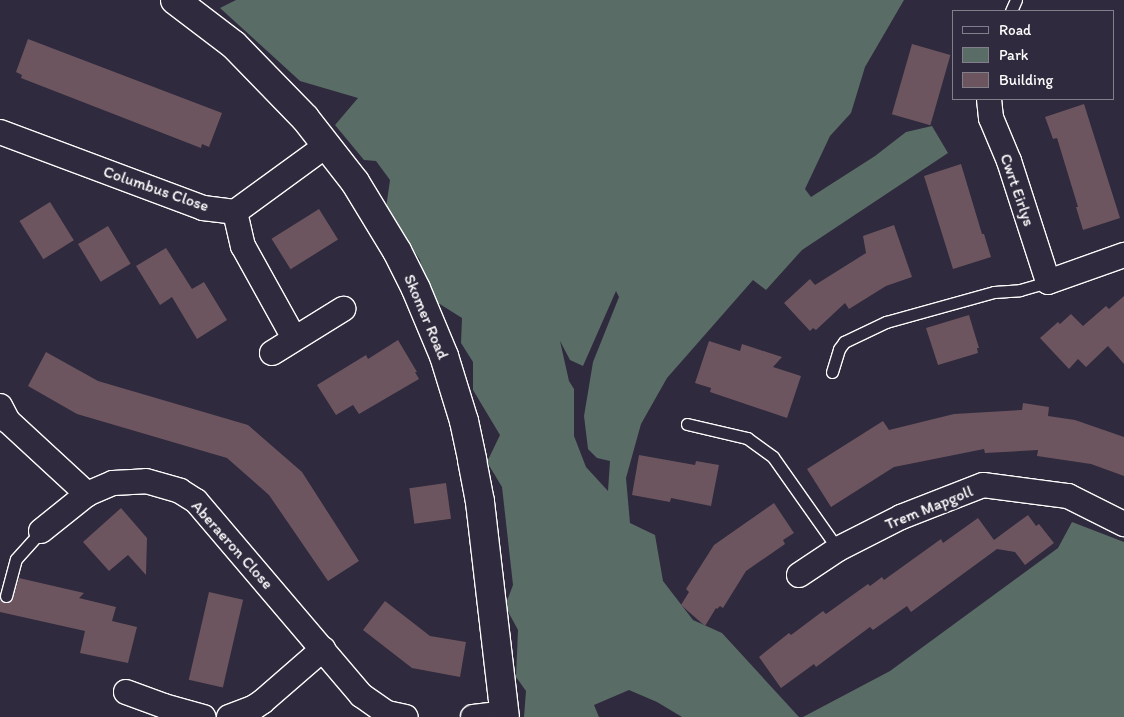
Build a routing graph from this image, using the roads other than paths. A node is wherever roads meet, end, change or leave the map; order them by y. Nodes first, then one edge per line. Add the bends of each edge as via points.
1 (175, 0) edge
2 (989, 100) edge
3 (0, 132) edge
4 (327, 145) junction
5 (235, 212) junction
6 (1124, 255) edge
7 (1048, 282) junction
8 (343, 309) dead end
9 (294, 338) junction
10 (272, 353) dead end
11 (832, 372) dead end
12 (3, 417) edge
13 (687, 424) dead end
14 (87, 494) junction
15 (1124, 524) edge
16 (41, 531) joint
17 (838, 549) junction
18 (799, 575) dead end
19 (6, 596) dead end
20 (323, 650) junction
21 (126, 692) dead end
22 (239, 715) edge
23 (505, 715) edge
24 (203, 717) edge
25 (406, 717) edge
26 (473, 717) edge

1 - 4 street, Skomer Road via 255,65
2 - 7 street, Cwrt Eirlys via 994,127 1009,161
3 - 5 street, Columbus Close via 203,208
4 - 5 street
4 - 23 street, Skomer Road via 355,182 397,252 431,322 454,387 480,502
5 - 9 street via 243,246
6 - 7 street
7 - 11 lane via 1020,290 994,292 886,322 844,342
8 - 9 street
9 - 10 street
12 - 14 street
13 - 17 lane via 747,438 773,457
14 - 16 street, Aberaeron Close
14 - 20 street, Aberaeron Close via 128,481 146,481 180,491 212,517
15 - 17 street, Trem Mapgoll via 1068,496 983,486 901,516
16 - 19 lane via 16,559
17 - 18 street, Trem Mapgoll
20 - 22 street via 262,702
20 - 25 street, Aberaeron Close via 375,707
21 - 24 street
23 - 26 street

